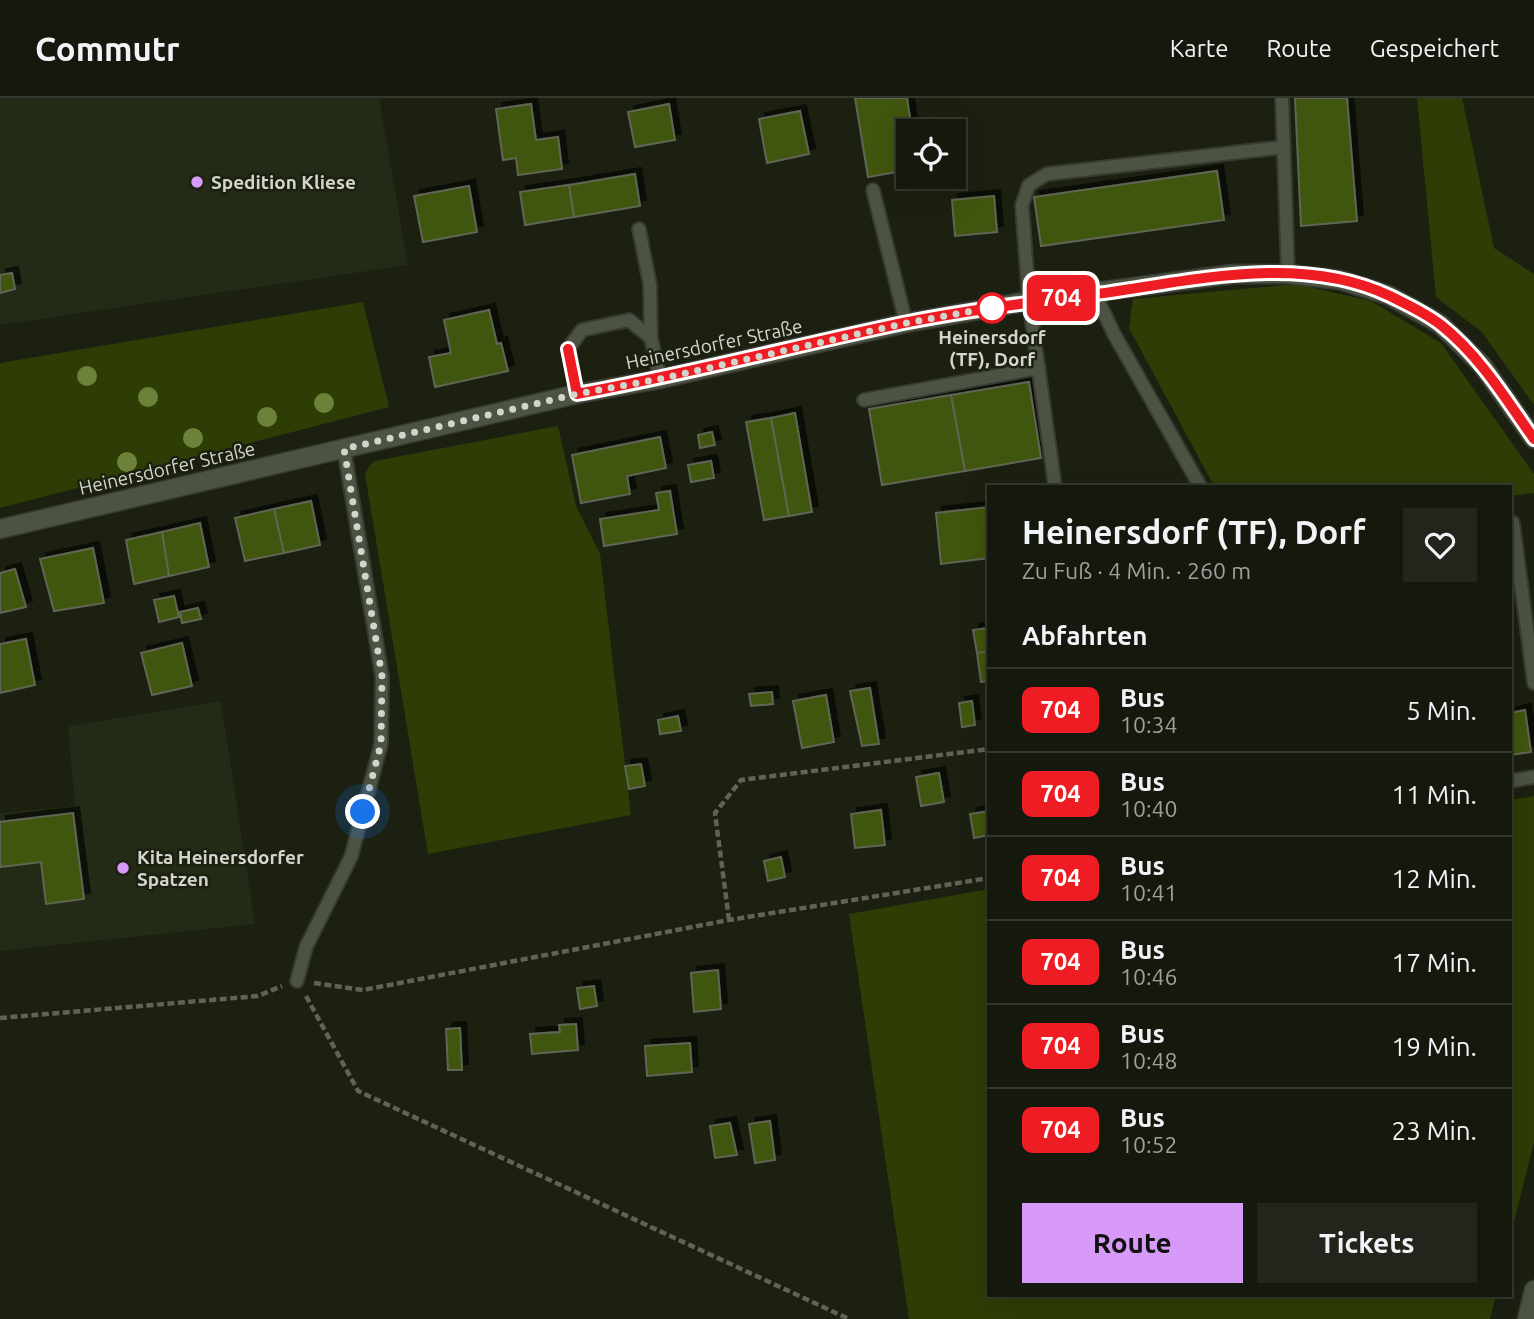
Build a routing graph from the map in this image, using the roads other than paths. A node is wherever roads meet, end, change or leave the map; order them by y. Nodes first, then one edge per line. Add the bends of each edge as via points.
1 (1282, 98) edge
2 (1284, 147) junction
3 (873, 190) dead end
4 (639, 229) dead end
5 (1288, 274) junction
6 (1095, 294) junction
7 (1029, 301) junction
8 (906, 323) junction
9 (650, 338) junction
10 (1039, 368) junction
11 (660, 379) junction
12 (577, 394) junction
13 (864, 400) dead end
14 (1534, 439) edge
15 (344, 449) junction
16 (1055, 485) edge
17 (1199, 485) edge
18 (1512, 523) edge
19 (0, 529) edge
20 (1534, 683) edge
21 (1534, 777) edge
22 (1512, 781) edge
23 (297, 981) road end
24 (1534, 1290) edge
25 (1527, 1319) edge

1 - 2 lane
2 - 5 lane
2 - 7 lane via 1047,174 1029,185 1022,205
3 - 8 lane
4 - 9 lane via 650,285
5 - 6 street, Heinersdorfer Straße via 1233,274
5 - 14 street, Heinersdorfer Straße via 1340,280 1388,295 1440,324 1482,365
6 - 7 street, Heinersdorfer Straße
6 - 17 lane
7 - 8 street, Heinersdorfer Straße
7 - 10 lane
8 - 11 street, Heinersdorfer Straße
9 - 11 lane
9 - 12 lane via 629,320 582,330 568,349
10 - 13 lane
10 - 16 lane
11 - 12 street, Heinersdorfer Straße
12 - 15 street, Heinersdorfer Straße
15 - 19 street, Heinersdorfer Straße
15 - 23 lane via 382,676 381,744 351,857 306,947
18 - 20 lane
21 - 22 lane
24 - 25 street

